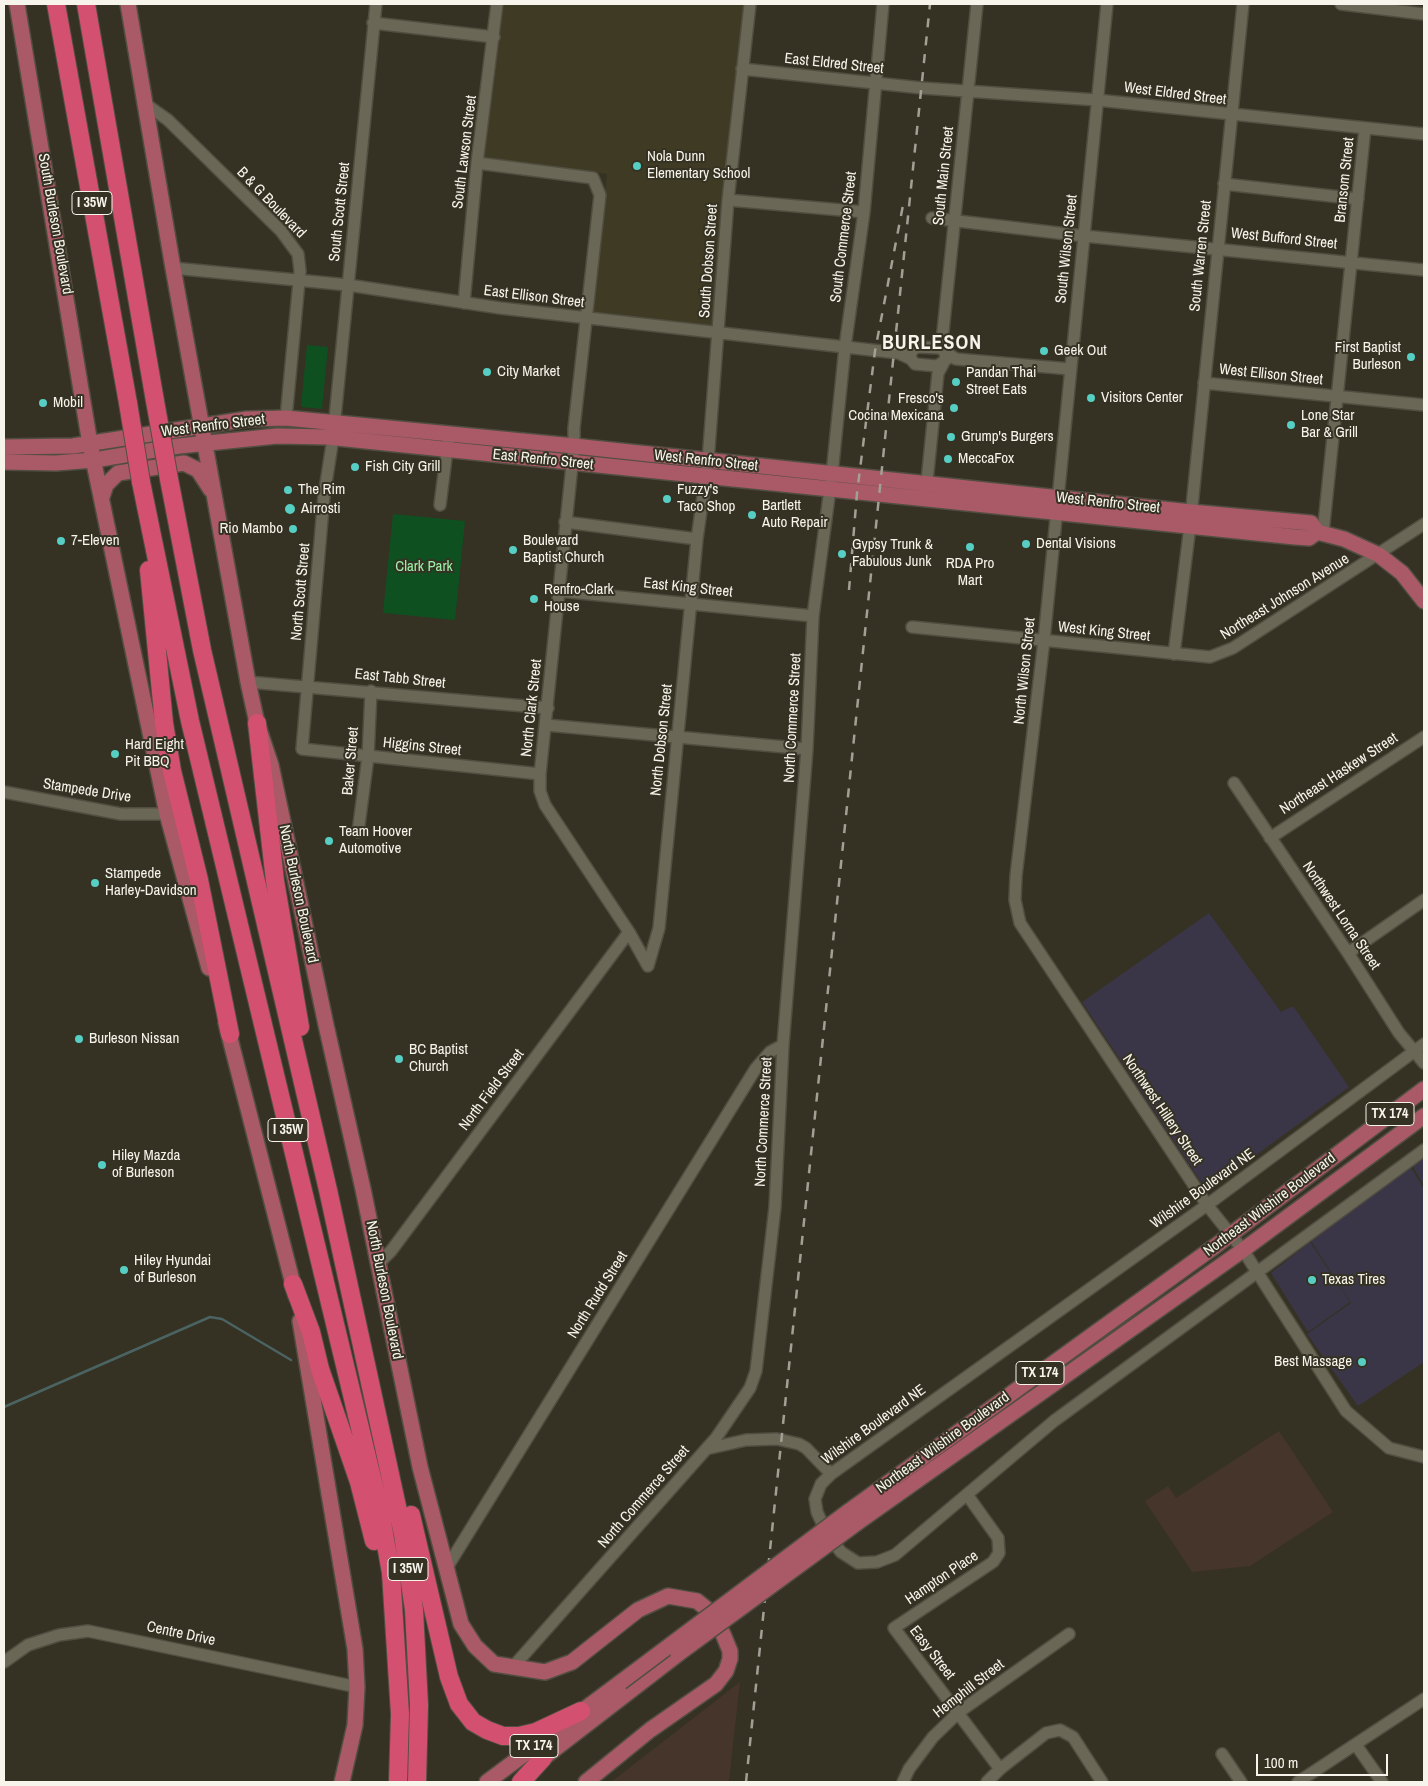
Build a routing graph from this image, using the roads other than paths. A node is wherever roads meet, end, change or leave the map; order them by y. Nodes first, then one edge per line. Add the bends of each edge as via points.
1 (16, 4) edge
2 (56, 4) edge
3 (86, 4) edge
4 (128, 4) edge
5 (376, 4) edge
6 (497, 4) edge
7 (750, 4) edge
8 (883, 4) edge
9 (977, 4) edge
10 (1107, 4) edge
11 (1243, 4) edge
12 (1341, 4) edge
13 (1424, 14) edge
14 (374, 23) junction
15 (494, 37) junction
16 (742, 69) junction
17 (875, 83) junction
18 (922, 88) joint
19 (968, 91) junction
20 (1097, 100) junction
21 (144, 103) junction
22 (1231, 116) junction
23 (1365, 128) junction
24 (1424, 134) edge
25 (477, 163) junction
26 (1224, 184) junction
27 (1358, 199) junction
28 (728, 200) junction
29 (864, 212) junction
30 (932, 218) dead end
31 (954, 221) junction
32 (1084, 236) junction
33 (1218, 248) junction
34 (1352, 261) junction
35 (173, 268) junction
36 (1424, 270) edge
37 (300, 280) junction
38 (348, 285) junction
39 (464, 303) junction
40 (585, 319) junction
41 (719, 333) junction
42 (845, 347) junction
43 (912, 354) junction
44 (944, 357) junction
45 (1070, 370) junction
46 (1204, 383) junction
47 (1339, 397) junction
48 (1424, 405) edge
49 (286, 418) junction
50 (202, 426) junction
51 (334, 431) junction
52 (449, 434) junction
53 (205, 443) junction
54 (90, 444) junction
55 (574, 446) junction
56 (4, 447) edge
57 (447, 450) junction
58 (94, 460) junction
59 (708, 461) junction
60 (4, 462) edge
61 (572, 463) junction
62 (832, 474) junction
63 (705, 477) junction
64 (141, 482) junction
65 (927, 484) junction
66 (829, 490) junction
67 (214, 496) junction
68 (880, 496) joint
69 (102, 497) junction
70 (925, 500) junction
71 (440, 505) dead end
72 (1058, 505) junction
73 (1190, 519) junction
74 (565, 522) junction
75 (1424, 524) edge
76 (1320, 532) junction
77 (697, 539) junction
78 (1379, 555) junction
79 (559, 591) junction
80 (1424, 601) edge
81 (690, 604) junction
82 (813, 616) junction
83 (912, 627) dead end
84 (1044, 640) junction
85 (1174, 654) junction
86 (248, 682) junction
87 (307, 685) junction
88 (371, 692) junction
89 (548, 708) junction
90 (257, 723) junction
91 (546, 725) junction
92 (678, 737) junction
93 (1424, 737) edge
94 (302, 749) joint
95 (807, 749) junction
96 (368, 757) junction
97 (540, 774) junction
98 (1234, 783) dead end
99 (4, 792) edge
100 (167, 814) junction
101 (358, 832) dead end
102 (1022, 832) joint
103 (1270, 838) junction
104 (1424, 900) edge
105 (629, 932) junction
106 (1348, 953) junction
107 (230, 1034) junction
108 (1424, 1044) edge
109 (783, 1045) junction
110 (1414, 1051) junction
111 (1424, 1063) edge
112 (1424, 1089) edge
113 (1424, 1116) edge
114 (1424, 1150) edge
115 (328, 1190) junction
116 (1207, 1205) junction
117 (1230, 1234) junction
118 (1242, 1250) junction
119 (378, 1264) junction
120 (1257, 1272) junction
121 (293, 1284) junction
122 (366, 1360) junction
123 (706, 1450) junction
124 (1424, 1457) edge
125 (830, 1474) junction
126 (968, 1496) junction
127 (853, 1517) junction
128 (446, 1569) junction
129 (894, 1628) joint
130 (1069, 1634) dead end
131 (4, 1662) edge
132 (512, 1668) junction
133 (357, 1687) junction
134 (398, 1688) junction
135 (1424, 1699) edge
136 (581, 1710) junction
137 (959, 1712) junction
138 (1356, 1745) junction
139 (1222, 1754) dead end
140 (543, 1758) joint
141 (1000, 1769) junction
142 (417, 1781) edge
143 (342, 1782) edge
144 (398, 1782) edge
145 (487, 1782) edge
146 (521, 1782) edge
147 (586, 1782) edge
148 (903, 1782) edge
149 (987, 1782) edge
150 (1102, 1782) edge
151 (1241, 1782) edge
152 (1298, 1782) edge
153 (1382, 1782) edge

1 - 54 main road, South Burleson Boulevard
2 - 64 highway, I 35W, bridge
3 - 115 highway, I 35W, bridge via 202,650
4 - 21 main road
5 - 14 street, South Scott Street
6 - 15 street, South Lawson Street
7 - 16 street, South Dobson Street
8 - 17 street, South Commerce Street
9 - 19 street, South Main Street
10 - 20 street, South Wilson Street
11 - 22 street, South Warren Street
12 - 13 street
14 - 15 street
14 - 38 street, South Scott Street
15 - 25 street, South Lawson Street
16 - 17 street, East Eldred Street
16 - 28 street, South Dobson Street
17 - 18 street, East Eldred Street
17 - 29 street, South Commerce Street
18 - 19 street, West Eldred Street
19 - 20 street, West Eldred Street
19 - 31 street, South Main Street
20 - 22 street, West Eldred Street
20 - 32 street, South Wilson Street
21 - 35 main road
21 - 37 street, B & G Boulevard via 168,120 281,231 298,254
22 - 23 street, West Eldred Street
22 - 26 street, South Warren Street
23 - 24 street, West Eldred Street
23 - 27 street, Bransom Street
25 - 39 street, South Lawson Street
25 - 40 street, North Clark Street via 593,178 600,195
26 - 27 street
26 - 33 street, South Warren Street
27 - 34 street, Bransom Street
28 - 29 street
28 - 41 street, South Dobson Street
29 - 42 street, South Commerce Street
30 - 31 street, West Bufford Street
31 - 32 street, West Bufford Street
31 - 44 street, South Main Street via 942,341
32 - 33 street, West Bufford Street
32 - 45 street, South Wilson Street
33 - 34 street, West Bufford Street
33 - 46 street, South Warren Street
34 - 36 street, West Bufford Street
34 - 47 street, Bransom Street
35 - 37 street, East Ellison Street
35 - 50 main road
37 - 38 street, East Ellison Street
37 - 49 street, B & G Boulevard
38 - 39 street, East Ellison Street
38 - 51 street, South Scott Street
39 - 40 street, East Ellison Street
40 - 41 street, East Ellison Street
40 - 55 street, North Clark Street
41 - 42 street, East Ellison Street
41 - 59 street, South Dobson Street
42 - 43 street, East Ellison Street
42 - 62 street, South Commerce Street
43 - 44 street, East Ellison Street via 919,346 937,348
43 - 44 street via 918,364 937,366
44 - 45 street, East Ellison Street
44 - 65 street, South Main Street via 938,373
45 - 72 street, South Wilson Street
46 - 47 street, West Ellison Street
46 - 73 street, South Warren Street
47 - 48 street, West Ellison Street
47 - 76 street, Bransom Street
49 - 50 main road, West Renfro Street via 247,419
49 - 51 main road, West Renfro Street
50 - 53 main road, North Burleson Boulevard
50 - 54 main road, West Renfro Street
51 - 52 main road, West Renfro Street
51 - 53 main road, East Renfro Street
51 - 57 main road, East Renfro Street
51 - 87 street, North Scott Street via 324,496
52 - 55 main road, West Renfro Street
52 - 57 street
53 - 58 main road, West Renfro Street
53 - 67 main road, North Burleson Boulevard
54 - 56 main road via 58,448
54 - 58 main road
55 - 59 main road, West Renfro Street
55 - 61 street, North Clark Street
57 - 61 main road, East Renfro Street
57 - 71 street
58 - 60 main road
58 - 69 main road
59 - 62 main road, West Renfro Street
59 - 63 street, South Dobson Street
61 - 63 main road, East Renfro Street
61 - 74 street, North Clark Street
62 - 65 main road, West Renfro Street
62 - 66 street, South Commerce Street
63 - 66 main road, East Renfro Street
63 - 77 street, North Dobson Street
64 - 107 highway via 165,733
64 - 134 highway, I 35W via 195,740 380,1510 391,1573
65 - 70 street, South Main Street
65 - 72 main road, West Renfro Street
66 - 68 main road, East Renfro Street
66 - 82 street, North Commerce Street
67 - 69 main road via 198,470 184,463 118,473 106,485
67 - 86 main road, North Burleson Boulevard
68 - 70 main road, West Renfro Street
69 - 100 main road
70 - 72 main road, West Renfro Street
72 - 73 main road, West Renfro Street
72 - 84 street, North Wilson Street
73 - 76 main road, West Renfro Street via 1309,538
73 - 85 street, South Warren Street
74 - 77 street
74 - 79 street, North Clark Street
75 - 78 street, Northeast Johnson Avenue
76 - 78 main road, West Renfro Street
77 - 81 street, North Dobson Street
78 - 80 main road, West Renfro Street via 1402,573
78 - 85 street, Northeast Johnson Avenue via 1222,654 1210,657
79 - 81 street, East King Street
79 - 89 street, North Clark Street
81 - 82 street, East King Street
81 - 92 street, North Dobson Street
82 - 95 street, North Commerce Street
83 - 84 street, West King Street
84 - 85 street, West King Street
84 - 102 street, North Wilson Street
86 - 87 street, East Tabb Street
86 - 90 main road, North Burleson Boulevard
87 - 88 street, East Tabb Street
87 - 94 street, North Scott Street
88 - 89 street, East Tabb Street
88 - 96 street, Baker Street
89 - 91 street, North Clark Street
90 - 115 highway via 275,881 330,1175
90 - 119 main road, North Burleson Boulevard via 271,765
91 - 92 street
91 - 97 street, North Clark Street
92 - 95 street
92 - 105 street, North Dobson Street via 659,928 648,966
93 - 103 street, Northeast Haskew Street
94 - 96 street, Higgins Street
95 - 109 street, North Commerce Street
96 - 97 street, Higgins Street
96 - 101 street, Baker Street
97 - 105 street, North Clark Street via 540,791 545,805
98 - 103 street, Northwest Lorna Street
99 - 100 street, Stampede Drive via 121,814
100 - 107 main road
102 - 116 street, Northwest Hillery Street via 1015,900 1020,923
103 - 106 street, Northwest Lorna Street
104 - 106 street
105 - 119 street, North Field Street
106 - 110 street, Northwest Lorna Street
107 - 121 main road
108 - 110 street, Wilshire Boulevard NE
109 - 123 street, North Commerce Street via 775,1207 756,1370 750,1388
109 - 128 street, North Rudd Street via 770,1052 756,1068
110 - 111 street, Northwest Lorna Street
110 - 116 street, Wilshire Boulevard NE
112 - 117 main road, Northeast Wilshire Boulevard / TX 174
113 - 118 main road, Northeast Wilshire Boulevard / TX 174
114 - 120 street, Wilshire Boulevard NE
115 - 122 highway, I 35W
116 - 117 street, Northwest Hillery Street
116 - 125 street, Wilshire Boulevard NE
117 - 118 street, Northwest Hillery Street
117 - 127 main road, Northeast Wilshire Boulevard / TX 174
118 - 120 street, Northwest Hillery Street
118 - 127 main road, Northeast Wilshire Boulevard
119 - 128 main road, North Burleson Boulevard via 420,1467
120 - 124 street, Northwest Hillery Street via 1346,1411 1389,1448
120 - 126 street, Wilshire Boulevard NE via 1054,1422
121 - 133 main road via 349,1609
121 - 134 highway via 371,1524
122 - 136 highway via 377,1377 384,1400 449,1677 459,1704 474,1722 503,1736 536,1732
122 - 142 highway, I 35W via 403,1534 414,1610 419,1705
123 - 125 street via 736,1442 777,1439 806,1448
123 - 132 street, North Commerce Street
125 - 126 street, Wilshire Boulevard NE via 821,1484 816,1499 817,1512 827,1534 841,1552 858,1563 877,1562 895,1555
126 - 129 street, Hampton Place via 998,1538 999,1552 993,1562
127 - 136 main road, Northeast Wilshire Boulevard / TX 174, bridge
127 - 140 main road, Northeast Wilshire Boulevard, bridge
128 - 132 main road, North Burleson Boulevard via 461,1624 475,1646 494,1664
129 - 137 street, Easy Street
130 - 137 street, Hemphill Street
131 - 133 street, Centre Drive via 28,1645 58,1635 88,1631
132 - 147 main road, North Burleson Boulevard via 545,1672 572,1662 638,1610 668,1596 697,1601 708,1610 730,1651 726,1672 716,1684 650,1730
133 - 143 main road via 355,1725
134 - 144 highway, I 35W
135 - 138 street
136 - 145 main road, Northeast Wilshire Boulevard / TX 174
137 - 141 street, Easy Street
137 - 148 street, Hemphill Street via 933,1737
138 - 152 street
138 - 153 street
139 - 151 street
140 - 146 highway
141 - 149 street
141 - 150 street via 1046,1733 1060,1730 1073,1737

